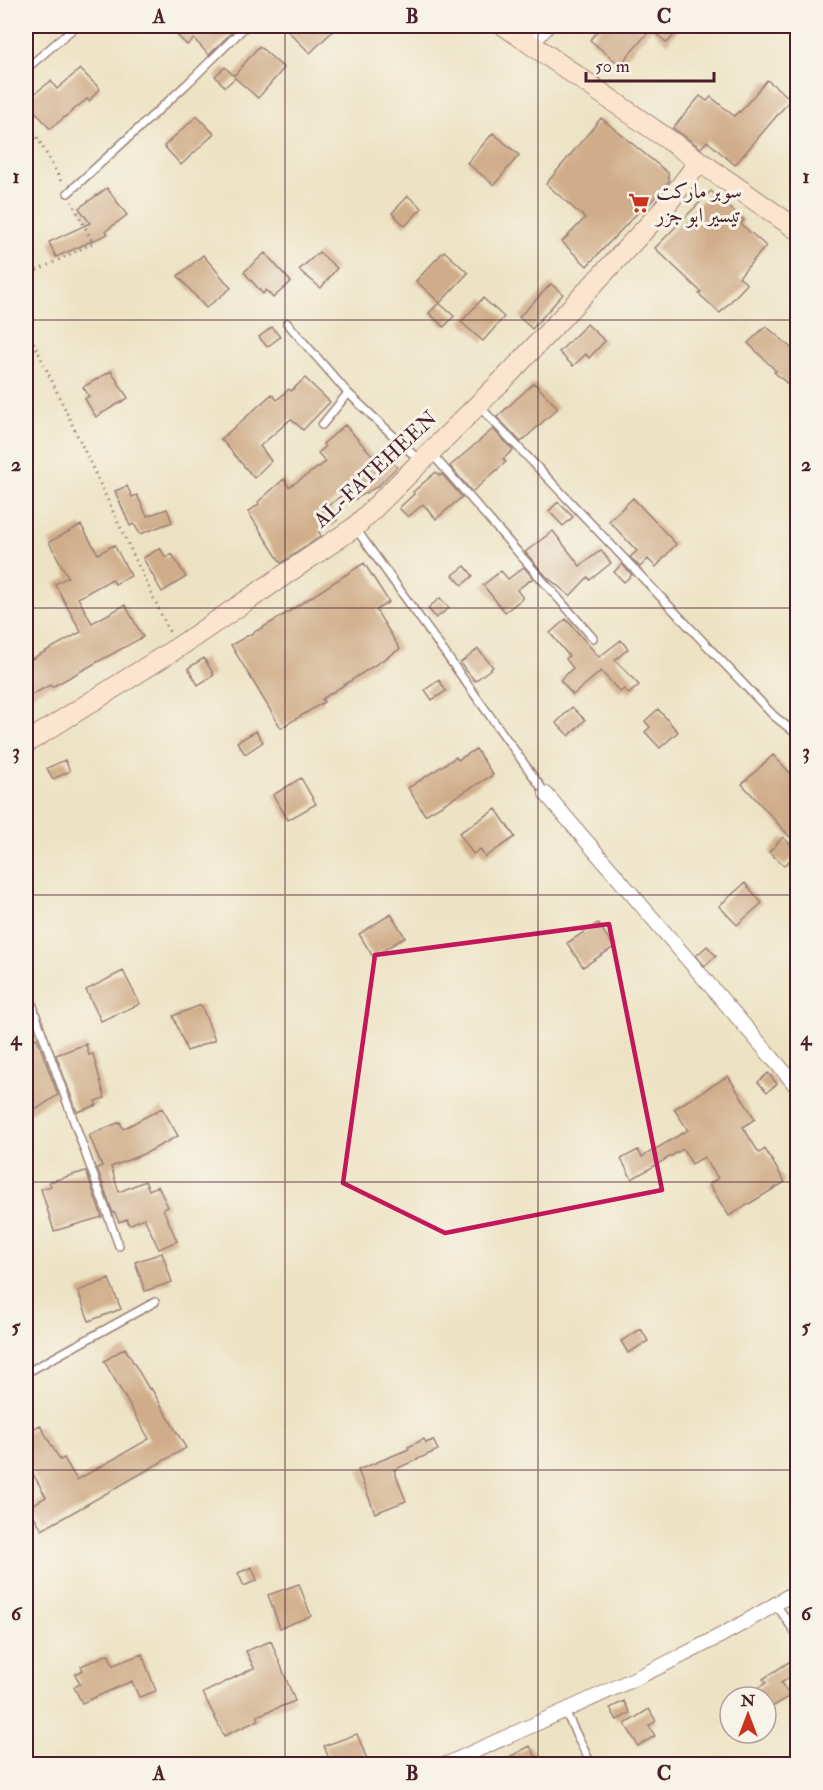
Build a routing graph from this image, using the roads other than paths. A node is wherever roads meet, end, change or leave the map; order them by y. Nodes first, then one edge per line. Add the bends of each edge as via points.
1 (76, 26) edge
2 (246, 26) edge
3 (505, 26) edge
4 (548, 26) edge
5 (532, 43) junction
6 (26, 69) edge
7 (699, 162) junction
8 (68, 193) road end
9 (798, 230) edge
10 (287, 323) dead end
11 (348, 393) junction
12 (478, 405) junction
13 (322, 426) dead end
14 (425, 456) junction
15 (355, 527) junction
16 (593, 638) dead end
17 (798, 735) edge
18 (26, 743) edge
19 (546, 794) joint
20 (26, 983) edge
21 (798, 1088) edge
22 (119, 1246) dead end
23 (155, 1302) dead end
24 (26, 1373) edge
25 (798, 1590) edge
26 (776, 1604) junction
27 (798, 1637) edge
28 (565, 1711) junction
29 (447, 1764) edge
30 (591, 1764) edge

1 - 6 lane
2 - 8 lane
3 - 5 street
4 - 5 street
5 - 7 street
7 - 9 street
7 - 12 street, AL-FATEHEEN via 660,213
10 - 11 lane
11 - 13 lane
11 - 14 lane
12 - 14 street, AL-FATEHEEN
12 - 17 lane via 774,716
14 - 15 street, AL-FATEHEEN
14 - 16 lane
15 - 18 street, AL-FATEHEEN via 177,648
15 - 19 lane
19 - 21 street
20 - 22 lane
23 - 24 lane
25 - 26 street
26 - 27 lane
26 - 28 street
28 - 29 street
28 - 30 lane

